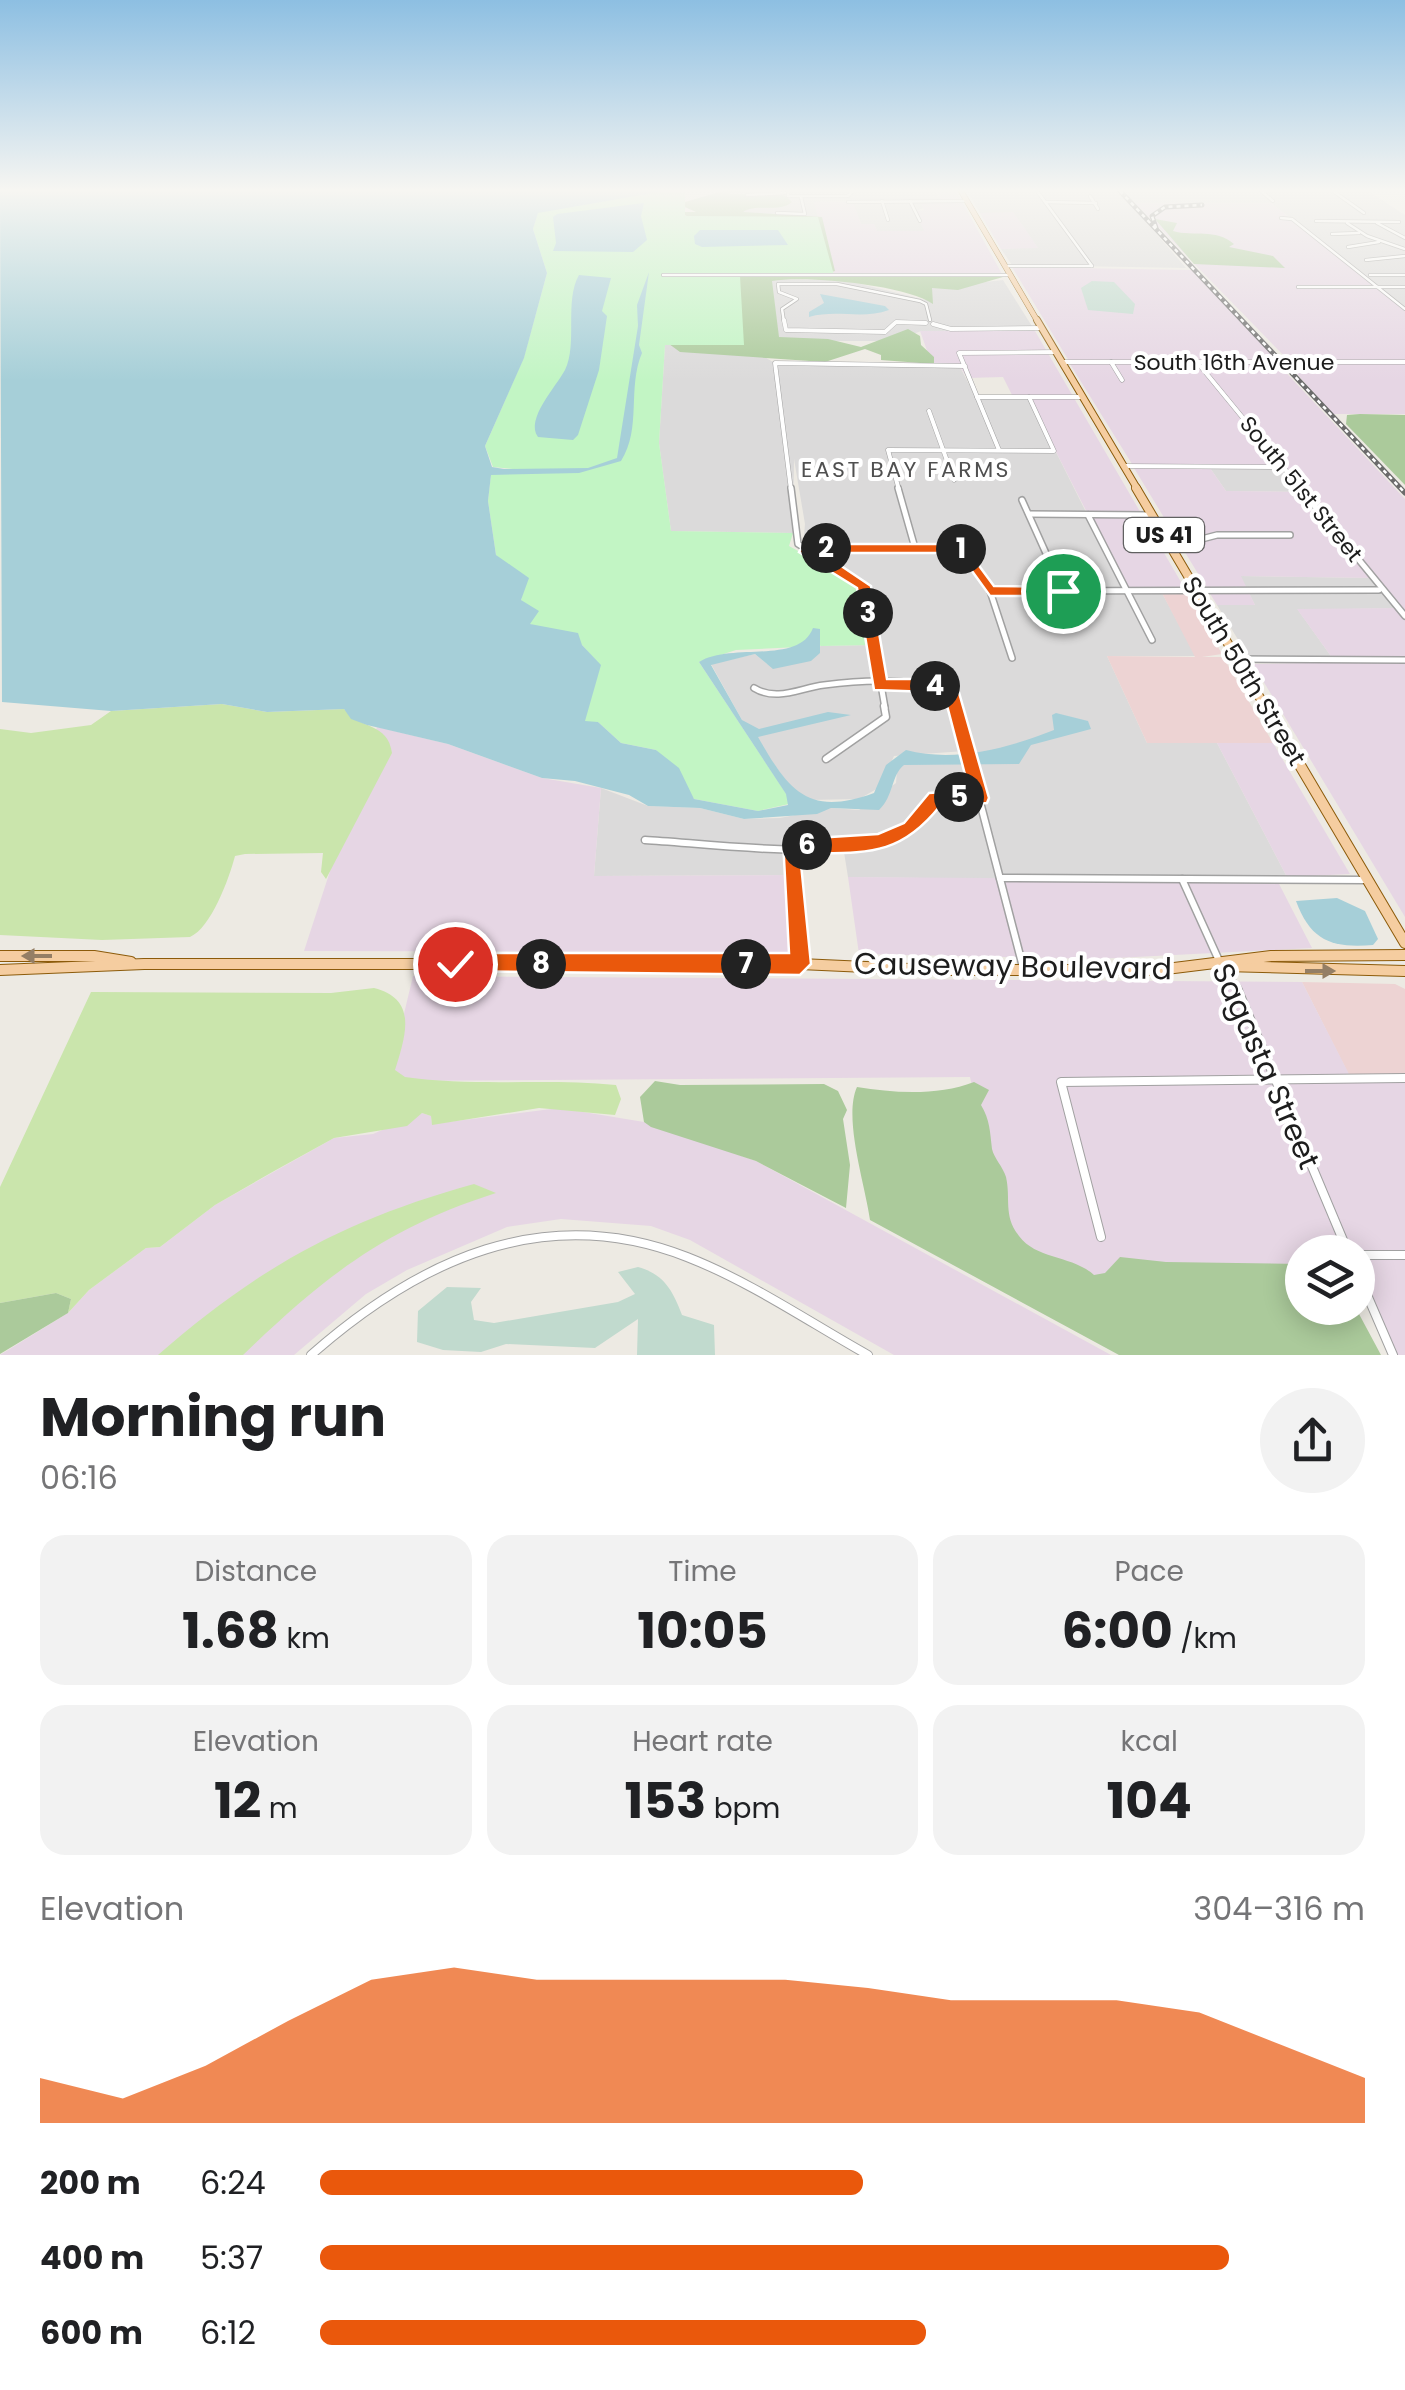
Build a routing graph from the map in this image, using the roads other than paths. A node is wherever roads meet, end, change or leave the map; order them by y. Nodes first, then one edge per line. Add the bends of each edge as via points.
1 (998, 254) edge
2 (1083, 254) edge
3 (1337, 254) edge
4 (1405, 256) edge
5 (1366, 260) dead end
6 (1005, 266) junction
7 (663, 274) dead end
8 (1011, 275) junction
9 (1370, 275) dead end
10 (1405, 275) edge
11 (1298, 287) dead end
12 (1378, 287) junction
13 (1405, 287) edge
14 (1405, 308) edge
15 (930, 322) junction
16 (1042, 328) junction
17 (1056, 352) junction
18 (1062, 362) junction
19 (1111, 362) junction
20 (1197, 362) junction
21 (1405, 362) edge
22 (965, 366) junction
23 (1122, 380) dead end
24 (978, 397) junction
25 (1028, 397) junction
26 (1083, 397) junction
27 (930, 410) dead end
28 (944, 450) junction
29 (1000, 451) junction
30 (1124, 466) junction
31 (1284, 467) junction
32 (954, 480) dead end
33 (1022, 500) dead end
34 (1029, 514) junction
35 (1088, 515) junction
36 (1152, 516) junction
37 (1290, 535) dead end
38 (1171, 547) junction
39 (804, 548) junction
40 (915, 548) junction
41 (1380, 590) dead end
42 (990, 591) junction
43 (1063, 591) junction
44 (1127, 591) junction
45 (1197, 591) junction
46 (1405, 616) edge
47 (1152, 640) dead end
48 (1012, 658) dead end
49 (1237, 659) junction
50 (1405, 660) edge
51 (880, 686) junction
52 (754, 688) dead end
53 (826, 759) dead end
54 (980, 798) junction
55 (645, 840) dead end
56 (790, 846) junction
57 (1000, 878) junction
58 (1182, 880) junction
59 (1368, 880) junction
60 (1405, 944) edge
61 (1405, 955) edge
62 (0, 956) edge
63 (144, 964) junction
64 (800, 964) junction
65 (1221, 965) junction
66 (0, 970) edge
67 (1024, 971) junction
68 (1405, 971) edge
69 (1274, 1078) junction
70 (1405, 1078) edge
71 (1341, 1235) edge
72 (1102, 1237) dead end
73 (1375, 1255) edge
74 (1405, 1255) edge
75 (1375, 1313) edge
76 (312, 1355) edge
77 (868, 1355) edge
78 (1393, 1355) edge

1 - 6 main road, South 50th Street / US 41
2 - 6 street via 1092,266
3 - 12 street
4 - 5 street
6 - 8 main road, South 50th Street / US 41
7 - 8 street
8 - 16 main road, South 50th Street / US 41
9 - 10 street
11 - 12 street
12 - 13 street
12 - 14 street
15 - 15 street via 920,302 837,284 778,284 779,292 797,300 782,308 786,330 885,332 896,322
15 - 16 street via 948,328
16 - 17 main road, South 50th Street / US 41
17 - 18 main road, South 50th Street / US 41
17 - 22 street via 960,352
18 - 19 street, South 16th Avenue
18 - 26 main road, South 50th Street / US 41
19 - 20 street, South 16th Avenue
19 - 23 street
20 - 21 street, South 16th Avenue
20 - 31 street, South 51st Street
22 - 24 street
22 - 39 street via 775,363 798,544
24 - 25 street
24 - 29 street
25 - 26 street
25 - 29 street via 1054,451
26 - 30 main road, South 50th Street / US 41
27 - 28 street
28 - 29 street
28 - 32 street
28 - 40 street via 888,450
30 - 31 street
30 - 36 main road, South 50th Street / US 41
31 - 46 street, South 51st Street
33 - 34 street
34 - 35 street
34 - 43 street
35 - 36 street
35 - 44 street
36 - 38 main road, South 50th Street / US 41
37 - 38 street via 1217,535
38 - 45 main road, South 50th Street / US 41
39 - 40 street
39 - 51 street via 864,586
40 - 42 street via 963,549
41 - 45 street
42 - 43 street
42 - 48 street
43 - 44 street
44 - 45 street
44 - 47 street
45 - 49 main road, South 50th Street / US 41
49 - 50 street
49 - 59 main road, South 50th Street / US 41
51 - 52 street via 822,685 773,696
51 - 53 street via 886,717
51 - 54 street via 945,688 957,701
54 - 56 street via 936,798 910,829 879,843
54 - 57 street
55 - 56 street
56 - 64 street
57 - 58 street
57 - 67 street
58 - 59 street
58 - 65 street, Sagasta Street
59 - 60 main road, South 50th Street / US 41
61 - 65 main road, Causeway Boulevard via 1270,956
63 -> 62 main road via 94,956
63 - 64 main road, Causeway Boulevard
63 - 66 main road
64 - 67 main road, Causeway Boulevard
65 - 67 main road, Causeway Boulevard
65 -> 68 main road, Causeway Boulevard
65 - 69 street, Sagasta Street
69 - 70 street
69 - 71 street, Sagasta Street
69 - 72 street via 1061,1082
73 - 74 street
75 - 78 street
76 - 77 street via 384,1298 526,1237 628,1239 688,1258

